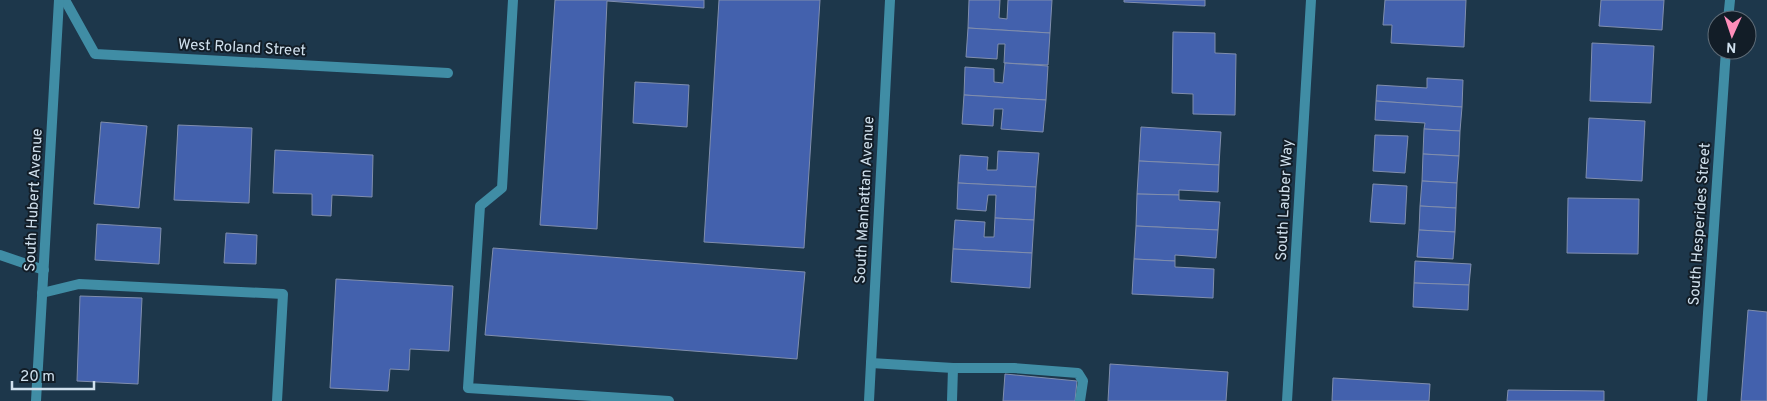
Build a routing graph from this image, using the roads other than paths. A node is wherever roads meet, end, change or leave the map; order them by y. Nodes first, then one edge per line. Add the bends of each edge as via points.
1 (59, 0) edge
2 (66, 0) edge
3 (513, 0) edge
4 (890, 0) edge
5 (1311, 0) edge
6 (1725, 60) edge
7 (448, 73) dead end
8 (0, 255) edge
9 (44, 270) junction
10 (42, 292) junction
11 (870, 364) junction
12 (953, 368) junction
13 (36, 401) edge
14 (277, 401) edge
15 (669, 401) edge
16 (869, 401) edge
17 (952, 401) edge
18 (1080, 401) edge
19 (1287, 401) edge
20 (1702, 401) edge

1 - 9 street, South Hubert Avenue
2 - 7 street, West Roland Street via 95,54
3 - 15 street via 502,188 480,206 468,388
4 - 11 street, South Manhattan Avenue
5 - 19 street, South Lauber Way
6 - 20 street, South Hesperides Street
8 - 9 street
9 - 10 street, South Hubert Avenue
10 - 13 street, South Hubert Avenue
10 - 14 street via 79,284 283,294
11 - 12 street
11 - 16 street, South Manhattan Avenue
12 - 17 street
12 - 18 street via 1078,373 1083,380

